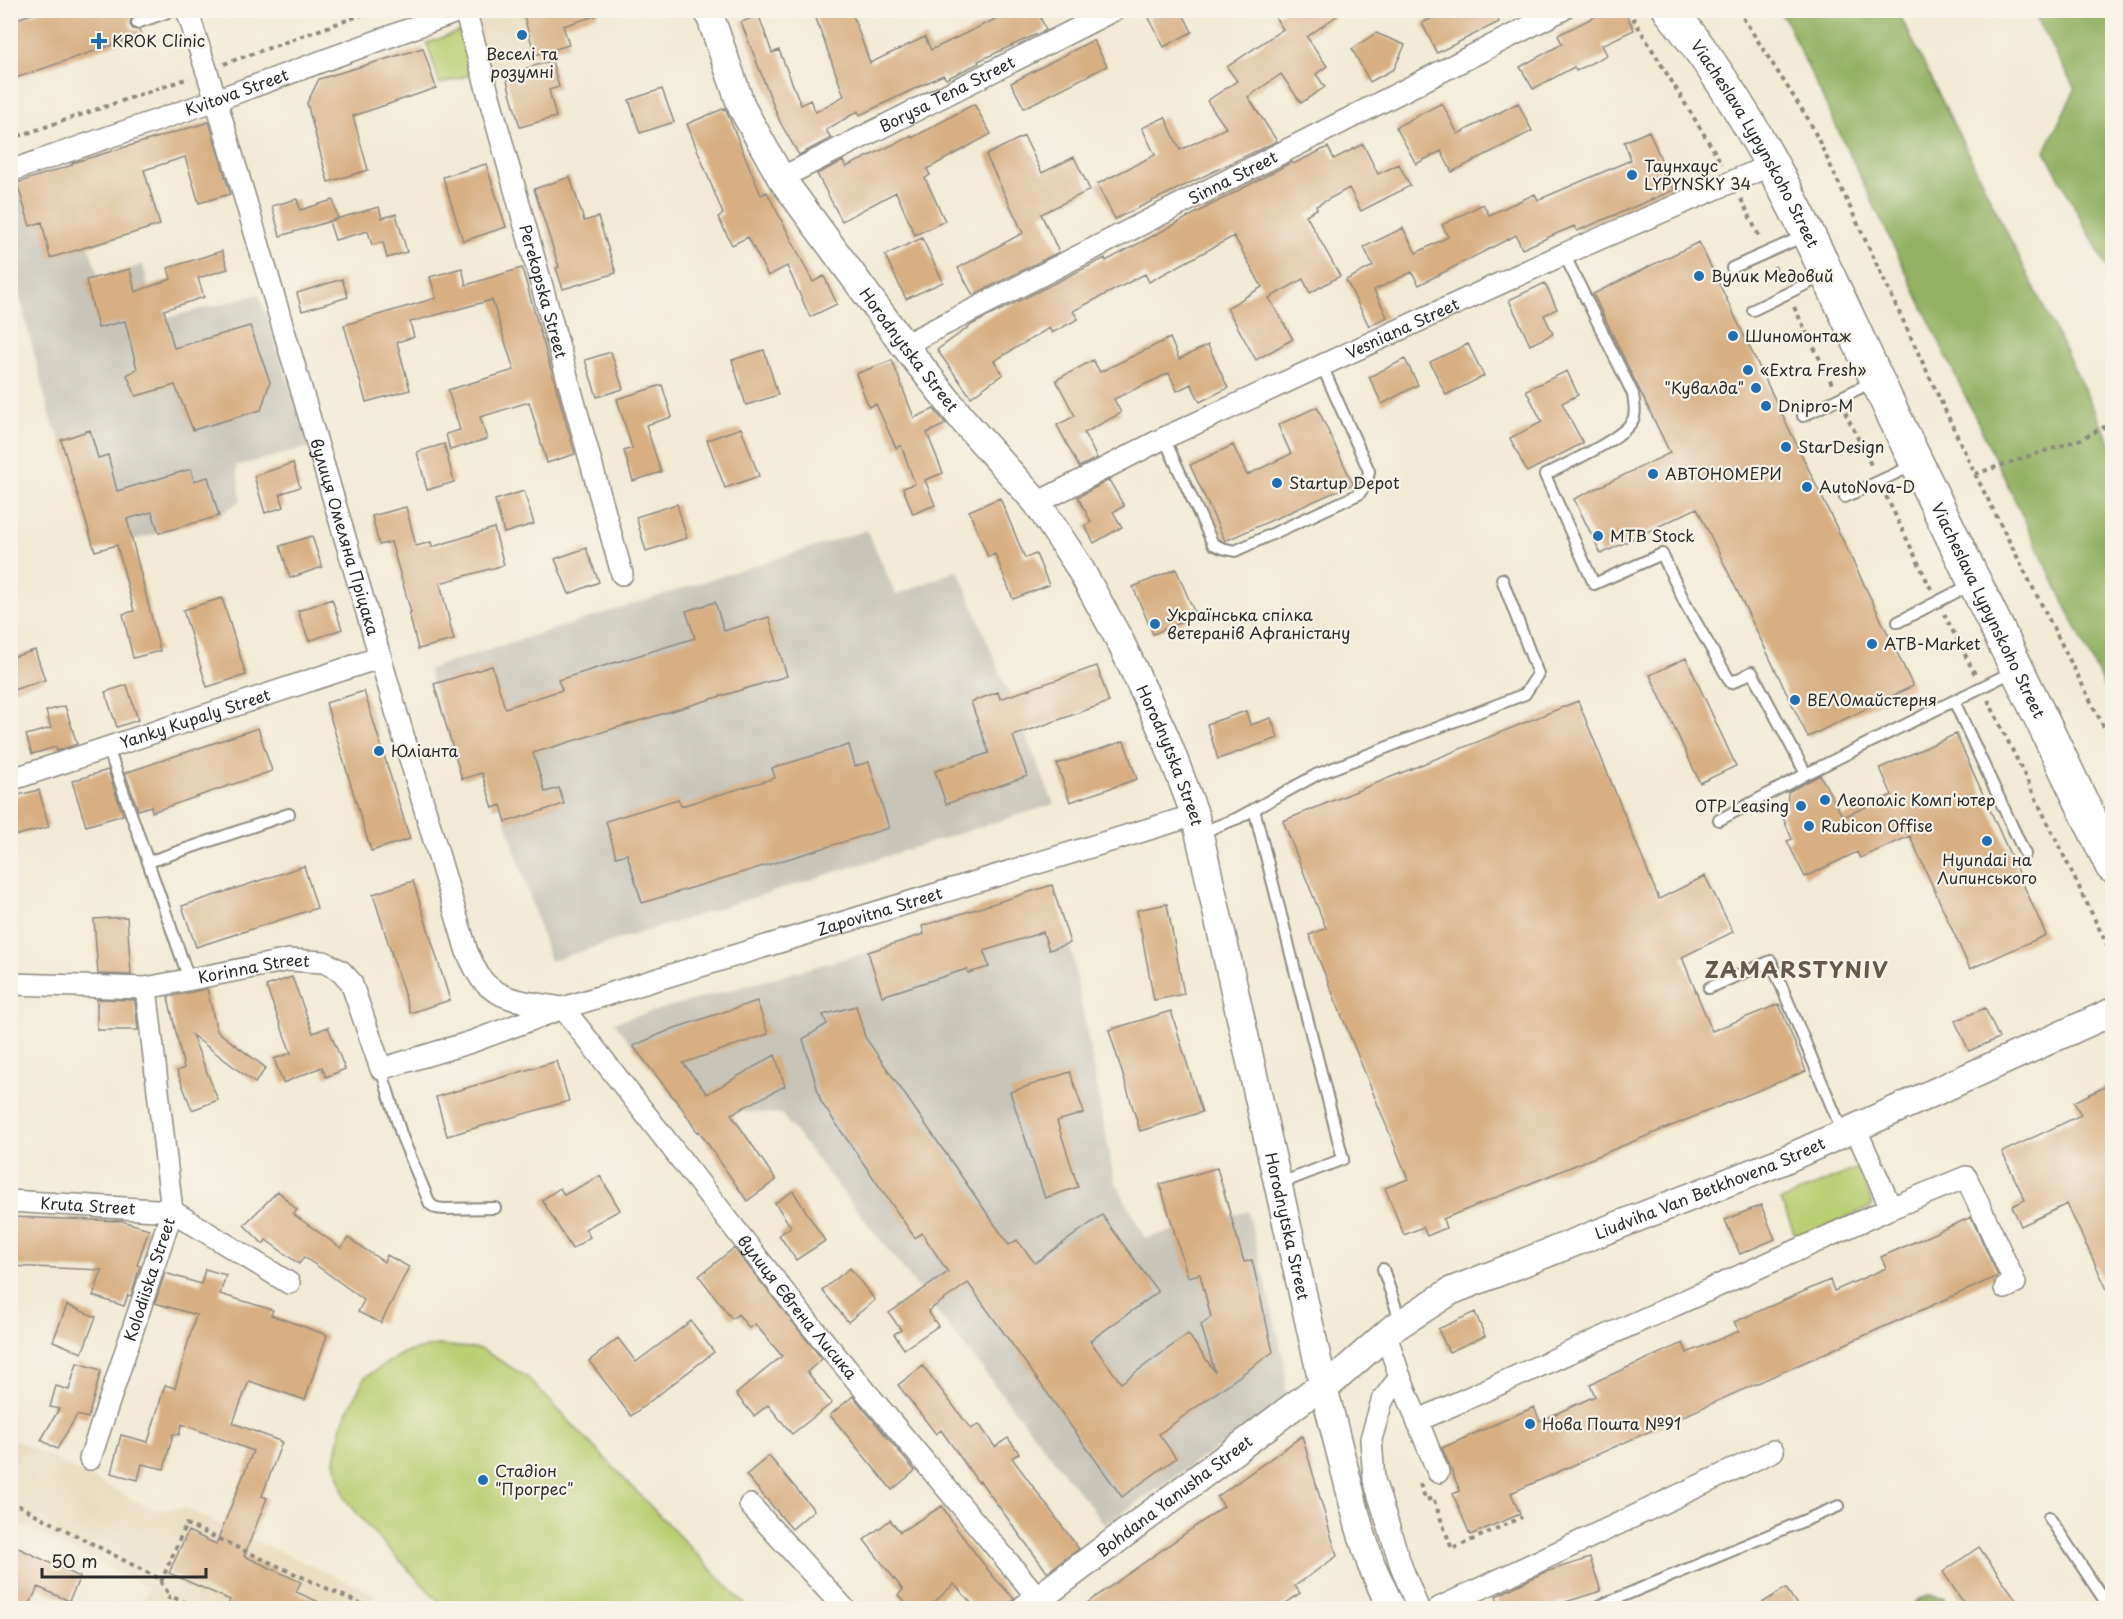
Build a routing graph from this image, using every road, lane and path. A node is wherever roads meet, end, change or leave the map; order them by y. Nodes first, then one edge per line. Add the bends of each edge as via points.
1 (174, 10) edge
2 (187, 10) edge
3 (375, 10) edge
4 (708, 10) edge
5 (1114, 10) edge
6 (1562, 10) edge
7 (1628, 10) edge
8 (1670, 10) edge
9 (1738, 10) edge
10 (455, 12) edge
11 (137, 23) dead end
12 (224, 64) dead end
13 (198, 75) dead end
14 (216, 100) junction
15 (10, 139) edge
16 (1773, 164) junction
17 (10, 171) edge
18 (782, 178) junction
19 (1733, 182) junction
20 (1807, 234) junction
21 (1767, 253) junction
22 (1564, 254) junction
23 (1732, 268) dead end
24 (1826, 275) junction
25 (1788, 294) junction
26 (1753, 310) dead end
27 (904, 345) junction
28 (1322, 366) junction
29 (1877, 380) junction
30 (1839, 399) junction
31 (1803, 416) dead end
32 (2112, 423) edge
33 (1164, 438) junction
34 (1917, 463) junction
35 (1975, 474) junction
36 (1879, 481) junction
37 (1845, 497) dead end
38 (1037, 503) junction
39 (622, 574) dead end
40 (1502, 579) dead end
41 (1974, 583) junction
42 (1938, 602) junction
43 (1898, 622) dead end
44 (381, 657) junction
45 (2017, 670) junction
46 (1982, 687) junction
47 (1954, 701) junction
48 (2112, 743) edge
49 (108, 748) junction
50 (1806, 774) junction
51 (10, 780) edge
52 (1254, 809) junction
53 (289, 814) dead end
54 (1719, 820) dead end
55 (1197, 824) junction
56 (2025, 854) dead end
57 (148, 862) junction
58 (2112, 866) edge
59 (2112, 955) edge
60 (189, 979) junction
61 (10, 984) edge
62 (146, 988) junction
63 (1709, 988) dead end
64 (562, 1008) junction
65 (2112, 1012) edge
66 (381, 1069) junction
67 (1852, 1137) junction
68 (1966, 1177) junction
69 (1279, 1185) junction
70 (10, 1201) edge
71 (1991, 1202) dead end
72 (495, 1208) dead end
73 (1890, 1208) junction
74 (172, 1211) junction
75 (1383, 1269) dead end
76 (289, 1283) dead end
77 (2005, 1288) dead end
78 (1394, 1329) junction
79 (1400, 1377) junction
80 (1324, 1389) junction
81 (1417, 1421) junction
82 (1773, 1451) dead end
83 (90, 1459) dead end
84 (1438, 1472) dead end
85 (1419, 1482) dead end
86 (10, 1501) edge
87 (750, 1505) dead end
88 (1839, 1506) dead end
89 (1522, 1517) dead end
90 (2049, 1517) dead end
91 (161, 1582) junction
92 (170, 1596) junction
93 (1032, 1604) edge
94 (164, 1608) edge
95 (198, 1608) edge
96 (359, 1608) edge
97 (844, 1608) edge
98 (1391, 1608) edge
99 (1418, 1608) edge
100 (1439, 1608) edge
101 (1594, 1608) edge
102 (2112, 1608) edge

1 - 11 lane
2 - 14 street, вулиця Омеляна Пріцака
3 - 12 path
4 - 18 street, Horodnytska Street via 742,108
5 - 18 street, Borysa Tena Street
6 - 27 street, Sinna Street
7 - 19 path
8 - 16 main road, Viacheslava Lypynskoho Street via 1694,40
9 - 35 path via 1810,122
10 - 14 street, Kvitova Street
10 - 39 street, Perekopska Street
13 - 15 path
14 - 17 street, Kvitova Street
14 - 44 street, вулиця Омеляна Пріцака
16 - 19 street, Vesniana Street
16 - 20 main road, Viacheslava Lypynskoho Street
18 - 27 street, Horodnytska Street
19 - 21 path
19 - 22 street, Vesniana Street via 1696,190
20 - 21 lane
20 - 24 main road, Viacheslava Lypynskoho Street
21 - 23 lane
21 - 25 path
22 - 28 street, Vesniana Street
22 - 50 lane via 1632,394 1635,408 1634,419 1617,437 1545,475 1594,584 1662,554 1686,605 1731,682 1752,672
24 - 25 lane
24 - 29 main road, Viacheslava Lypynskoho Street
25 - 26 lane
25 - 30 path
27 - 38 street, Horodnytska Street via 963,420
28 - 33 street, Vesniana Street
28 - 33 lane via 1370,471 1366,483 1359,494 1235,551 1213,544
29 - 30 lane
29 - 34 main road, Viacheslava Lypynskoho Street
30 - 31 lane
30 - 36 path
32 - 35 path via 2080,439
33 - 38 street, Vesniana Street
34 - 36 lane
34 - 41 main road, Viacheslava Lypynskoho Street
35 - 48 path
36 - 37 lane
36 - 42 path
38 - 55 street, Horodnytska Street via 1078,565 1120,641 1165,736
40 - 52 lane via 1538,674 1524,694 1318,774
41 - 42 lane
41 - 45 main road, Viacheslava Lypynskoho Street
42 - 43 lane
42 - 46 path
44 - 49 street, Yanky Kupaly Street
44 - 64 street, вулиця Омеляна Пріцака via 467,952 482,980 494,991 507,998
45 - 46 lane
45 - 58 main road, Viacheslava Lypynskoho Street
46 - 47 lane
46 - 59 path
47 - 50 lane
47 - 56 lane
49 - 51 street, Yanky Kupaly Street
49 - 57 lane
50 - 54 lane
52 - 55 lane via 1238,818
52 - 69 lane via 1343,1159
53 - 57 lane
55 - 64 street, Zapovitna Street
55 - 69 street, Horodnytska Street
57 - 60 lane
60 - 62 street, Korinna Street
60 - 66 street, Korinna Street via 289,960 324,962 351,982
61 - 62 street, Korinna Street
62 - 74 street, Kolodiiska Street
63 - 67 lane via 1771,962
64 - 66 street via 471,1042
64 - 93 street, вулиця Євгена Лисика
65 - 67 street, Liudviha Van Betkhovena Street
66 - 72 lane via 429,1204 444,1209
67 - 73 street
67 - 78 street, Liudviha Van Betkhovena Street via 1451,1291
68 - 71 street via 1978,1172
68 - 73 street
68 - 77 street via 1990,1242 2015,1283
69 - 80 street, Horodnytska Street
70 - 74 street, Kruta Street
73 - 81 street
74 - 76 street, Kruta Street
74 - 83 street, Kolodiiska Street
75 - 78 lane
78 - 79 street
78 - 80 street, Liudviha Van Betkhovena Street
79 - 81 street
79 - 99 street via 1382,1401 1371,1439 1374,1480
80 - 93 street, Bohdana Yanusha Street via 1311,1393
80 - 98 street, Horodnytska Street via 1359,1526
81 - 84 street
82 - 100 street
85 - 89 path via 1426,1500 1433,1498 1452,1549
86 - 91 path
87 - 97 street
88 - 101 lane
90 - 102 lane
91 - 92 path
91 - 96 path via 186,1524 361,1604
92 - 94 path
92 - 95 path

